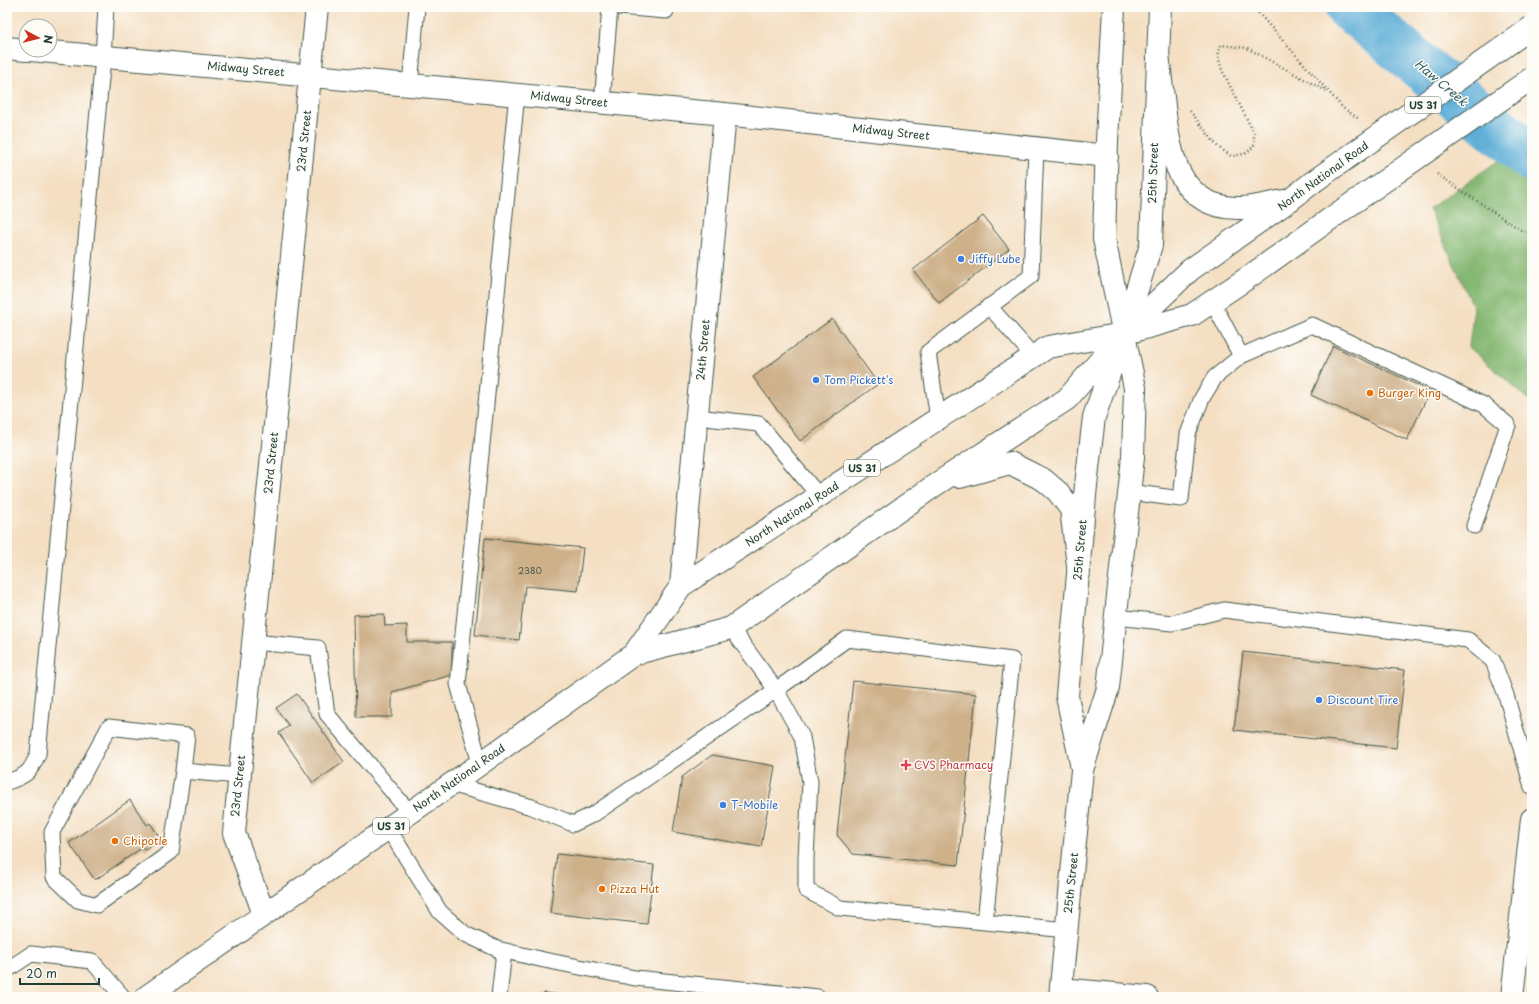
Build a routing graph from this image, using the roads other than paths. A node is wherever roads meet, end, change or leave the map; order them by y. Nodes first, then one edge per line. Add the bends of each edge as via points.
1 (106, 7) edge
2 (317, 7) edge
3 (417, 7) edge
4 (610, 7) edge
5 (619, 7) edge
6 (667, 7) edge
7 (1114, 7) edge
8 (1160, 7) edge
9 (1532, 27) edge
10 (7, 48) edge
11 (18, 49) edge
12 (58, 52) edge
13 (1158, 54) junction
14 (103, 56) junction
15 (310, 75) junction
16 (1532, 78) edge
17 (410, 84) junction
18 (517, 94) junction
19 (602, 103) junction
20 (725, 114) junction
21 (1036, 148) junction
22 (1107, 156) junction
23 (1290, 200) junction
24 (1212, 301) junction
25 (989, 306) junction
26 (1123, 334) junction
27 (1033, 356) junction
28 (1241, 356) junction
29 (697, 417) junction
30 (938, 419) junction
31 (938, 483) junction
32 (1129, 492) junction
33 (819, 496) junction
34 (1474, 526) dead end
35 (1079, 573) junction
36 (681, 586) junction
37 (1116, 617) junction
38 (731, 628) junction
39 (253, 642) junction
40 (634, 654) junction
41 (776, 690) junction
42 (480, 764) junction
43 (1082, 770) junction
44 (183, 771) junction
45 (239, 776) junction
46 (7, 782) edge
47 (451, 784) junction
48 (1532, 787) edge
49 (410, 813) junction
50 (1532, 819) edge
51 (388, 828) junction
52 (264, 914) junction
53 (984, 922) junction
54 (1066, 930) junction
55 (504, 951) junction
56 (7, 970) edge
57 (1060, 993) edge
58 (123, 997) edge
59 (146, 997) edge
60 (499, 997) edge
61 (818, 997) edge
62 (1146, 997) edge
63 (1512, 997) edge

1 - 14 lane
2 - 15 main road, 23rd Street
3 - 17 lane
4 - 19 lane
5 - 6 lane via 666,11
7 - 22 main road, 25th Street
8 - 13 main road, 25th Street
9 - 23 main road, North National Road / US 31, bridge
10 - 11 main road
12 - 14 main road, Midway Street
13 - 23 main road via 1167,138 1178,172 1186,184 1198,196 1213,205 1237,208
13 - 26 main road, 25th Street via 1150,245
14 - 15 main road, Midway Street
14 - 46 lane via 38,754 32,769 22,778
15 - 17 main road, Midway Street
15 - 39 main road, 23rd Street
16 - 24 main road, North National Road / US 31, bridge
17 - 18 main road, Midway Street
18 - 19 main road, Midway Street
18 - 42 lane via 458,684
19 - 20 main road, Midway Street
20 - 21 main road, Midway Street
20 - 29 main road, 24th Street
21 - 22 main road, Midway Street
21 - 25 lane via 1030,276
22 - 26 main road, 25th Street via 1104,239
23 - 26 main road, North National Road / US 31 via 1190,270
24 - 26 main road, North National Road / US 31 via 1192,315
24 - 28 lane
25 - 27 lane
25 - 30 lane via 928,352
26 - 27 main road, North National Road / US 31 via 1048,347
26 - 31 main road, North National Road / US 31 via 1067,399
26 - 32 main road, 25th Street via 1135,388
26 - 35 main road, 25th Street via 1094,417
27 - 30 main road, North National Road / US 31
28 - 32 lane via 1215,377 1202,398 1188,434 1181,499
28 - 34 lane via 1312,325 1484,404 1508,425
29 - 33 lane via 758,424
29 - 36 main road, 24th Street
30 - 33 main road, North National Road / US 31
31 - 35 main road via 1010,463 1044,480 1058,492 1071,509
31 - 38 main road, North National Road / US 31
32 - 37 main road, 25th Street
33 - 36 main road, North National Road / US 31
35 - 43 main road, 25th Street via 1067,696
36 - 40 main road, North National Road / US 31
37 - 43 main road, 25th Street via 1108,688
37 - 48 lane via 1172,623 1224,610 1468,640 1493,661 1506,695
38 - 40 main road, North National Road / US 31
38 - 41 lane
39 - 45 main road, 23rd Street
39 - 49 lane via 318,648 327,714
40 - 42 main road, North National Road / US 31
41 - 47 lane via 594,814 573,824 532,807
41 - 53 lane via 802,737 810,782 806,890 840,908
41 - 53 lane via 847,639 1012,660
42 - 47 main road, North National Road / US 31
43 - 54 main road, 25th Street
44 - 44 lane via 187,736 109,727 52,832 54,877 78,900 97,905 170,852
44 - 45 lane
45 - 52 main road, 23rd Street via 234,833
47 - 49 main road, North National Road / US 31
49 - 51 main road, North National Road / US 31
50 - 63 main road
51 - 52 main road, North National Road / US 31
51 - 55 lane via 440,912 465,934
52 - 59 main road, North National Road / US 31
53 - 54 lane
54 - 57 main road, 25th Street
55 - 60 lane
55 - 61 lane via 635,978
56 - 58 lane via 31,954 92,962
57 - 62 main road

